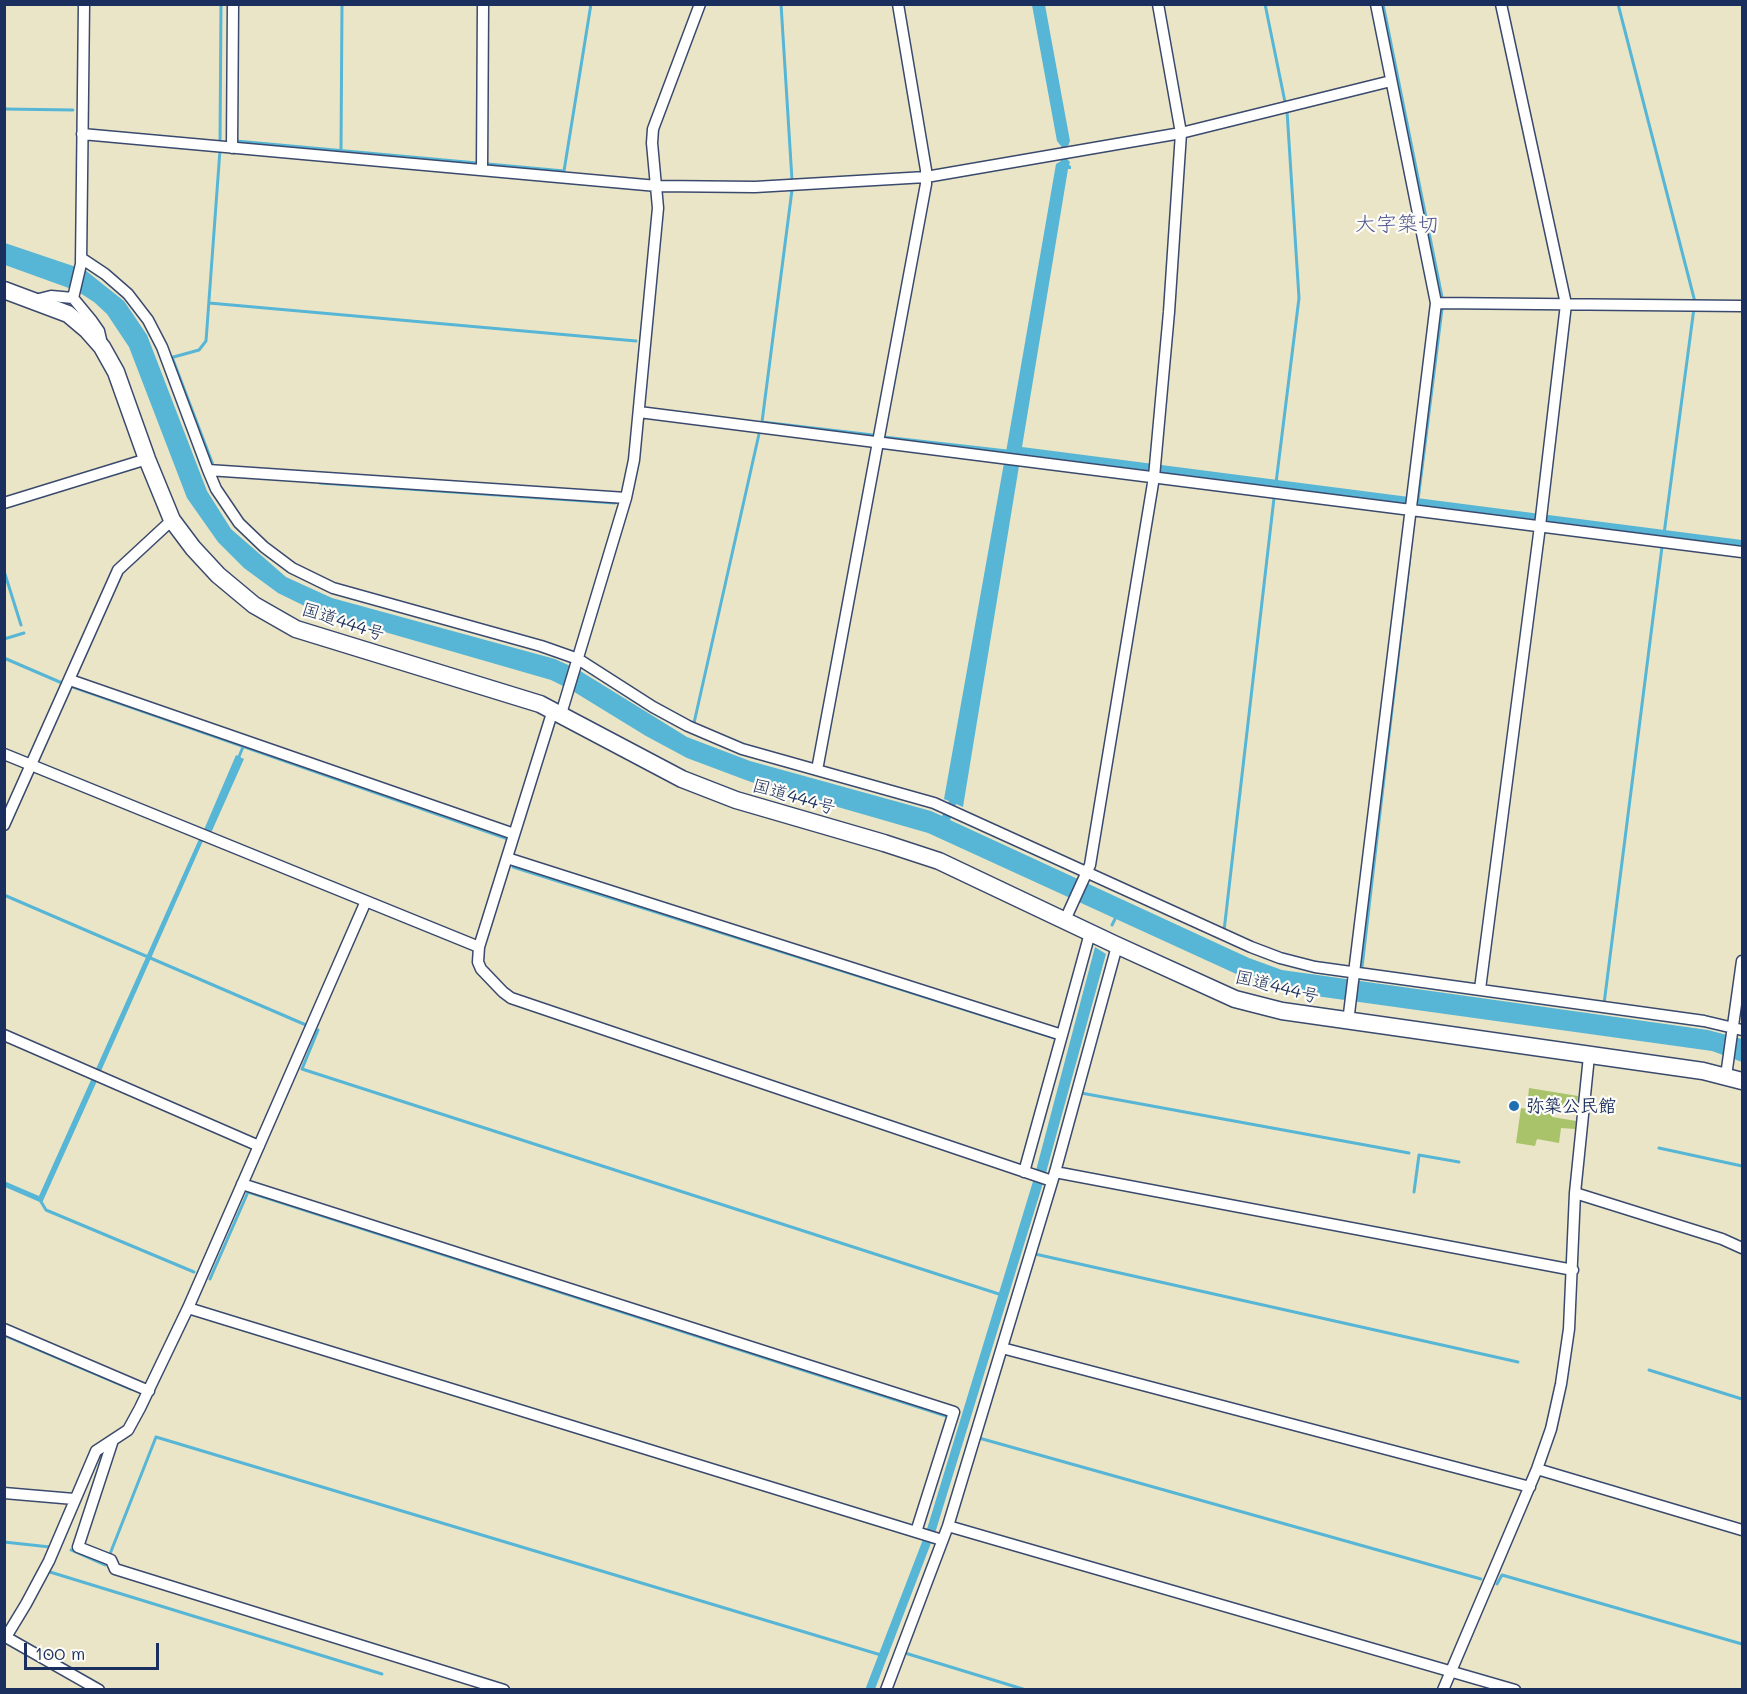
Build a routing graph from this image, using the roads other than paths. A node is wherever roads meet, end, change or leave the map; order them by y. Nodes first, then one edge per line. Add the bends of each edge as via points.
1 (84, 4) edge
2 (233, 4) edge
3 (483, 4) edge
4 (700, 4) edge
5 (898, 4) edge
6 (1158, 4) edge
7 (1376, 4) edge
8 (1501, 4) edge
9 (1391, 81) junction
10 (1181, 133) junction
11 (82, 134) junction
12 (224, 147) junction
13 (482, 170) junction
14 (926, 177) junction
15 (657, 186) junction
16 (81, 261) junction
17 (4, 290) edge
18 (73, 297) junction
19 (35, 300) junction
20 (1436, 303) junction
21 (1566, 304) junction
22 (1743, 306) edge
23 (102, 347) junction
24 (639, 412) junction
25 (878, 441) junction
26 (147, 459) junction
27 (208, 470) junction
28 (1154, 471) junction
29 (627, 498) junction
30 (4, 503) edge
31 (1412, 504) junction
32 (172, 520) junction
33 (1540, 520) junction
34 (1743, 552) edge
35 (577, 660) junction
36 (70, 680) junction
37 (557, 712) junction
38 (4, 754) edge
39 (31, 765) junction
40 (817, 770) junction
41 (4, 825) edge
42 (514, 834) junction
43 (507, 858) junction
44 (1086, 875) junction
45 (366, 901) junction
46 (1068, 913) junction
47 (1093, 934) junction
48 (1116, 945) junction
49 (479, 946) junction
50 (1743, 961) edge
51 (1355, 975) junction
52 (1480, 989) junction
53 (1349, 1014) junction
54 (1737, 1030) edge
55 (4, 1035) edge
56 (1062, 1035) junction
57 (1589, 1056) junction
58 (1733, 1073) edge
59 (259, 1146) junction
60 (1028, 1173) junction
61 (1051, 1177) junction
62 (242, 1184) junction
63 (1575, 1193) junction
64 (1743, 1248) edge
65 (1573, 1270) junction
66 (188, 1308) junction
67 (4, 1329) edge
68 (1002, 1348) junction
69 (149, 1391) junction
70 (113, 1440) junction
71 (1537, 1469) junction
72 (1530, 1487) junction
73 (4, 1493) edge
74 (74, 1499) junction
75 (948, 1526) junction
76 (1743, 1530) edge
77 (919, 1533) junction
78 (940, 1539) junction
79 (5, 1636) edge
80 (1452, 1671) junction
81 (99, 1689) edge
82 (504, 1689) edge
83 (886, 1689) edge
84 (1443, 1689) edge
85 (1515, 1689) edge

1 - 11 street
2 - 12 street
3 - 13 street
4 - 15 street via 653,129
5 - 14 street
6 - 10 street
7 - 9 street
8 - 21 street
9 - 10 street
9 - 20 street
10 - 14 street
10 - 28 street
11 - 12 street
11 - 16 street
12 - 13 street
13 - 15 street
14 - 15 street via 755,187
14 - 25 street
15 - 24 street
16 - 18 street
16 - 27 street via 105,274 128,294 148,320
17 - 19 highway, 国道444号
18 - 19 street
18 - 23 street via 99,331
19 - 23 highway, 国道444号 via 68,314
20 - 21 street
20 - 31 street
21 - 22 street
21 - 33 street
23 - 26 highway, 国道444号 via 116,372
24 - 25 street
24 - 29 street
25 - 28 street
25 - 40 street
26 - 30 street
26 - 32 highway, 国道444号
27 - 29 street
27 - 35 street via 239,523 292,568 333,588 541,646
28 - 31 street
28 - 44 street
29 - 35 street
31 - 33 street
31 - 51 street
32 - 36 street via 118,570
32 - 37 highway, 国道444号 via 218,575 254,605 296,629
33 - 34 street
33 - 52 street
35 - 37 street via 566,697
35 - 40 street via 688,726 742,749
36 - 39 street
36 - 42 street
37 - 42 street
37 - 46 highway, 国道444号 via 715,792 939,861
38 - 39 street
39 - 41 street
39 - 45 street
40 - 44 street via 950,810
42 - 43 street
43 - 49 street
43 - 56 street
44 - 46 street
44 - 51 street via 1270,955
45 - 49 street
45 - 59 street
46 - 47 highway, 国道444号
47 - 48 highway, 国道444号
47 - 56 street
48 - 53 highway, 国道444号 via 1235,999 1282,1011
48 - 61 street
49 - 60 street via 478,962 482,969 511,998
50 - 54 street
51 - 52 street
51 - 53 street
52 - 54 street via 1704,1021
53 - 57 highway, 国道444号
54 - 58 street
55 - 59 street
56 - 60 street
57 - 58 highway, 国道444号
57 - 63 street
59 - 62 street
60 - 61 street
61 - 65 street
61 - 68 street
62 - 66 street
62 - 77 street via 954,1412
63 - 64 street
63 - 65 street
65 - 71 street via 1561,1384
66 - 69 street
66 - 77 street
67 - 69 street
68 - 72 street
68 - 75 street
69 - 70 street via 128,1430
70 - 74 street via 96,1450
70 - 82 street via 78,1547 111,1560 115,1569
71 - 72 street
71 - 76 street
72 - 80 street
73 - 74 street
74 - 79 street via 49,1561
75 - 78 street
75 - 80 street
77 - 78 street
78 - 83 street
79 - 81 street
80 - 84 street
80 - 85 street

